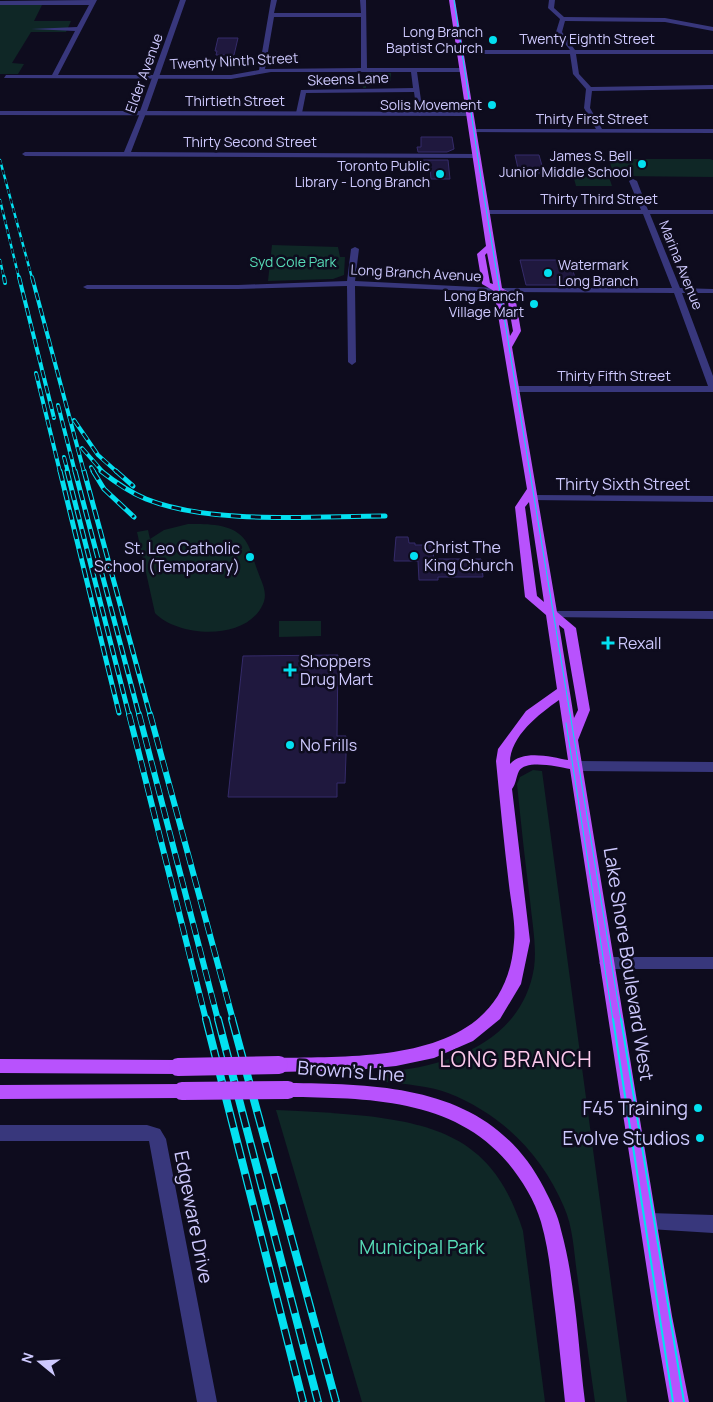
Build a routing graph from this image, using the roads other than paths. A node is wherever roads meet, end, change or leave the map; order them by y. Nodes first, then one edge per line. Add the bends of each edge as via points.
1 (183, 0) edge
2 (274, 0) edge
3 (363, 0) edge
4 (452, 0) edge
5 (552, 0) edge
6 (93, 1) edge
7 (0, 3) edge
8 (272, 15) junction
9 (363, 15) junction
10 (563, 19) junction
11 (34, 29) dead end
12 (79, 29) junction
13 (713, 29) edge
14 (572, 51) junction
15 (460, 52) junction
16 (713, 52) edge
17 (364, 70) junction
18 (414, 70) junction
19 (463, 70) junction
20 (262, 71) junction
21 (6, 77) dead end
22 (54, 77) junction
23 (155, 78) junction
24 (713, 87) edge
25 (589, 89) junction
26 (416, 90) junction
27 (0, 113) edge
28 (143, 113) junction
29 (300, 113) junction
30 (420, 114) junction
31 (469, 114) junction
32 (472, 131) junction
33 (600, 131) junction
34 (713, 131) edge
35 (25, 154) dead end
36 (127, 154) junction
37 (476, 156) junction
38 (633, 181) dead end
39 (485, 212) junction
40 (645, 212) junction
41 (713, 212) edge
42 (356, 249) dead end
43 (351, 283) junction
44 (87, 287) dead end
45 (498, 290) junction
46 (677, 291) junction
47 (713, 291) edge
48 (352, 362) dead end
49 (713, 389) edge
50 (516, 390) junction
51 (532, 493) junction
52 (713, 499) edge
53 (552, 615) junction
54 (713, 615) edge
55 (564, 690) junction
56 (572, 741) junction
57 (576, 766) junction
58 (713, 767) edge
59 (506, 793) junction
60 (608, 963) junction
61 (713, 963) edge
62 (0, 1066) edge
63 (0, 1092) edge
64 (0, 1133) edge
65 (648, 1221) junction
66 (713, 1224) edge
67 (207, 1402) edge
68 (575, 1402) edge
69 (679, 1402) edge

1 - 23 street, Elder Avenue
2 - 8 street
3 - 9 street
4 - 15 main road, Lake Shore Boulevard West
5 - 10 street via 551,8
6 - 7 street
6 - 12 street
8 - 9 street
8 - 20 street
9 - 17 street
10 - 13 street via 665,20
10 - 14 street via 559,32
11 - 12 street
12 - 22 street
14 - 15 street, Twenty Eighth Street
14 - 16 street, Twenty Eighth Street
14 - 25 street via 576,74
15 - 19 main road, Lake Shore Boulevard West
17 - 18 street, Twenty Ninth Street
17 - 20 street, Twenty Ninth Street
18 - 19 street, Twenty Ninth Street
18 - 26 street
19 - 31 main road, Lake Shore Boulevard West
20 - 23 street, Twenty Ninth Street via 231,77
21 - 22 street, Twenty Ninth Street
22 - 23 street, Twenty Ninth Street
23 - 28 street, Elder Avenue
24 - 25 street
25 - 33 street via 587,108
26 - 29 street, Skeens Lane via 303,91
26 - 30 street
27 - 28 street, Thirtieth Street
28 - 29 street, Thirtieth Street
28 - 36 street, Elder Avenue
29 - 30 street, Thirtieth Street
30 - 31 street, Thirtieth Street
31 - 32 main road, Lake Shore Boulevard West
32 - 33 street, Thirty First Street
32 - 37 main road, Lake Shore Boulevard West
33 - 34 street, Thirty First Street
35 - 36 street, Thirty Second Street
36 - 37 street, Thirty Second Street
37 - 39 main road, Lake Shore Boulevard West
38 - 40 street, Marina Avenue
39 - 40 street, Thirty Third Street
39 - 45 main road, Lake Shore Boulevard West via 491,246 481,254 486,284
40 - 41 street, Thirty Third Street
40 - 46 street, Marina Avenue
42 - 43 street
43 - 44 street, Long Branch Avenue
43 - 45 street, Long Branch Avenue
43 - 48 street
45 - 46 street, Long Branch Avenue
45 - 50 main road, Lake Shore Boulevard West
46 - 47 street, Long Branch Avenue
46 - 49 street, Marina Avenue
49 - 50 street, Thirty Fifth Street
50 - 51 main road, Lake Shore Boulevard West
51 - 52 street, Thirty Sixth Street
51 - 53 main road, Lake Shore Boulevard West
51 - 53 main road via 520,507 532,597
53 - 54 street
53 - 55 main road, Lake Shore Boulevard West
53 - 56 main road via 570,628 584,710
55 - 56 main road, Lake Shore Boulevard West
55 - 59 main road, Brown's Line via 530,714 509,740 503,761
56 - 57 main road, Lake Shore Boulevard West
57 - 58 street
57 - 59 main road, Brown's Line via 538,760 519,762 511,774
57 - 60 main road, Lake Shore Boulevard West
59 - 62 main road, Brown's Line, bridge via 521,958 515,983 499,1010 462,1040 435,1051 387,1061 178,1067
60 - 61 street
60 - 65 main road, Lake Shore Boulevard West
63 - 68 main road, Brown's Line, bridge via 381,1092 436,1104 464,1115 486,1129 521,1164 547,1211 558,1253
64 - 67 street, Edgeware Drive via 154,1134
65 - 66 street
65 - 69 main road, Lake Shore Boulevard West

